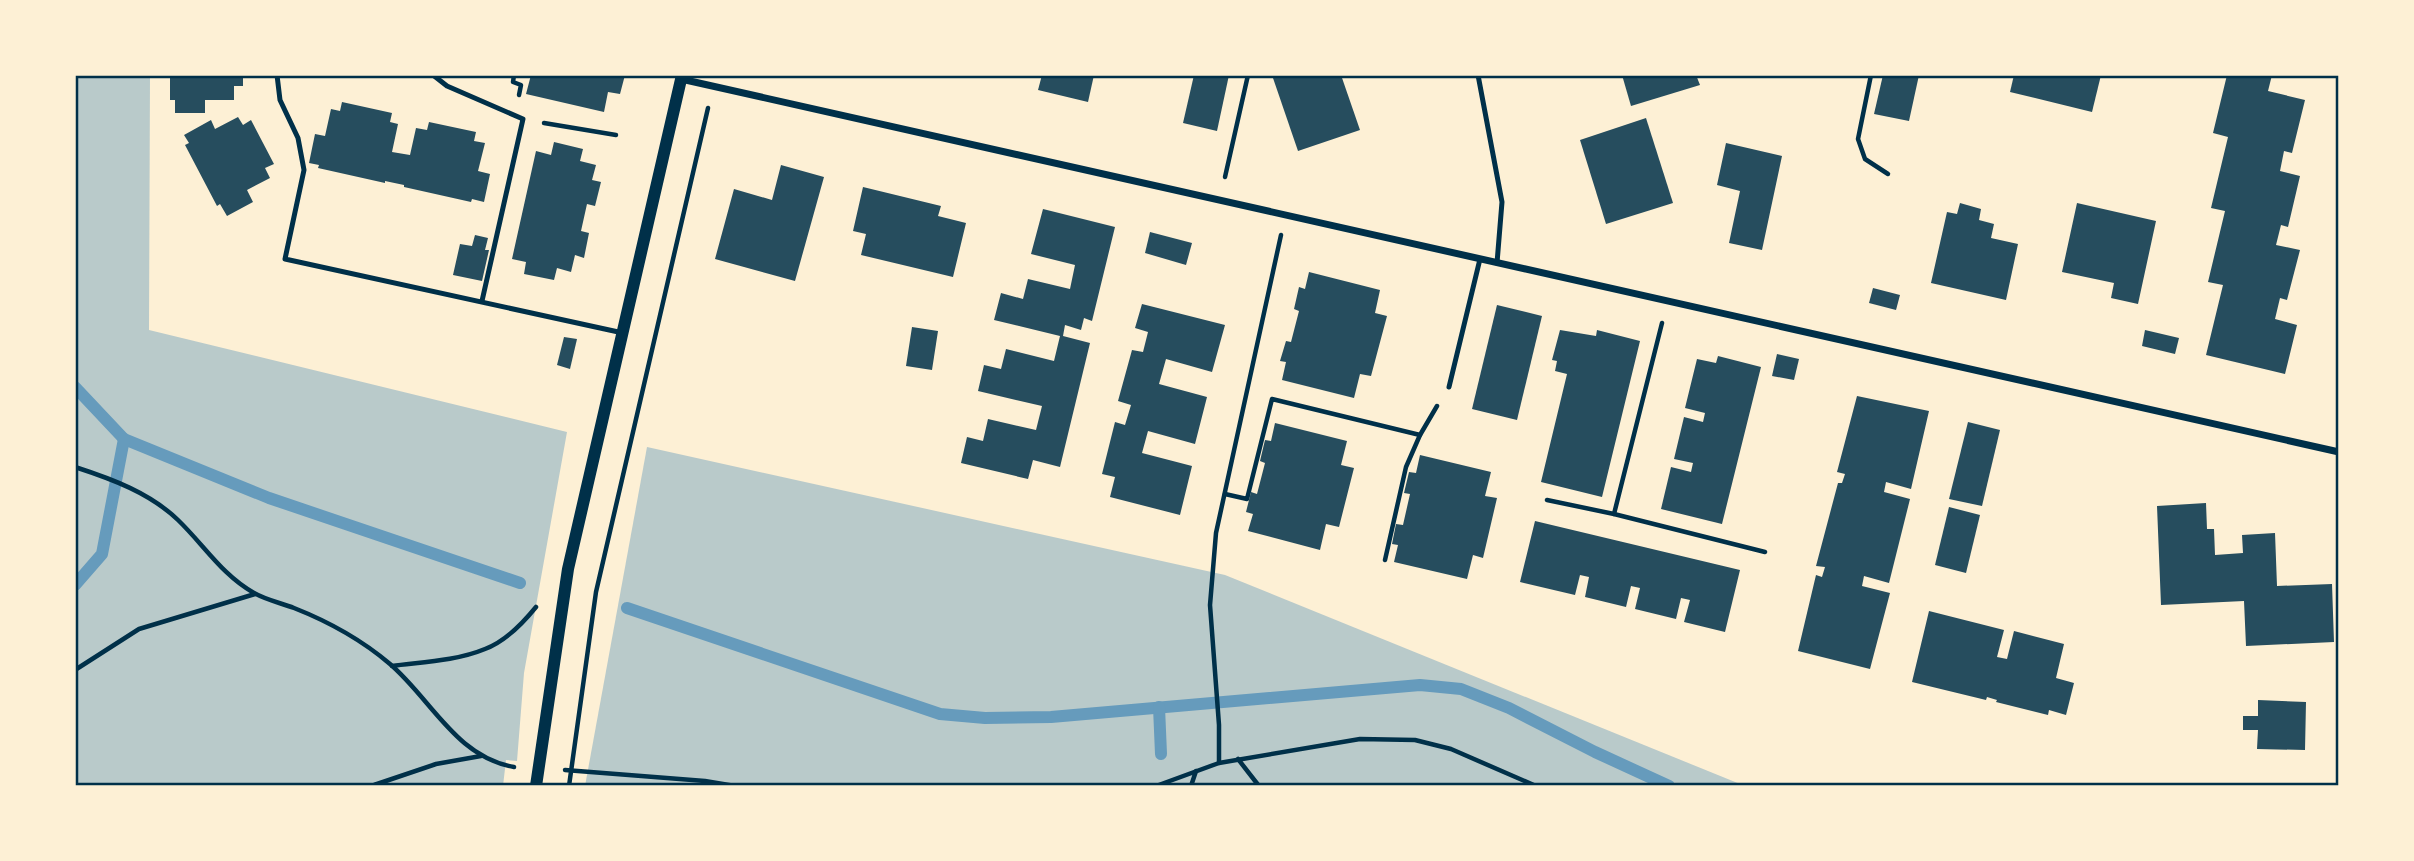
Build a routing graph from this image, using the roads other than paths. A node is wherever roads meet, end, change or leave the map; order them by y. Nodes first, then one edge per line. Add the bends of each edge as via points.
1 (277, 75) edge
2 (433, 75) edge
3 (1478, 75) edge
4 (681, 77) edge
5 (1479, 259) junction
6 (1497, 263) junction
7 (482, 301) junction
8 (623, 333) junction
9 (1449, 387) road end
10 (2339, 452) edge
11 (536, 786) edge

1 - 7 lane via 279,100 298,138 304,170 285,258
2 - 7 lane via 447,86 523,119
3 - 6 lane via 1502,202
4 - 5 street
4 - 8 street
5 - 6 street
5 - 9 lane
6 - 10 street
7 - 8 lane
8 - 11 street via 568,569

